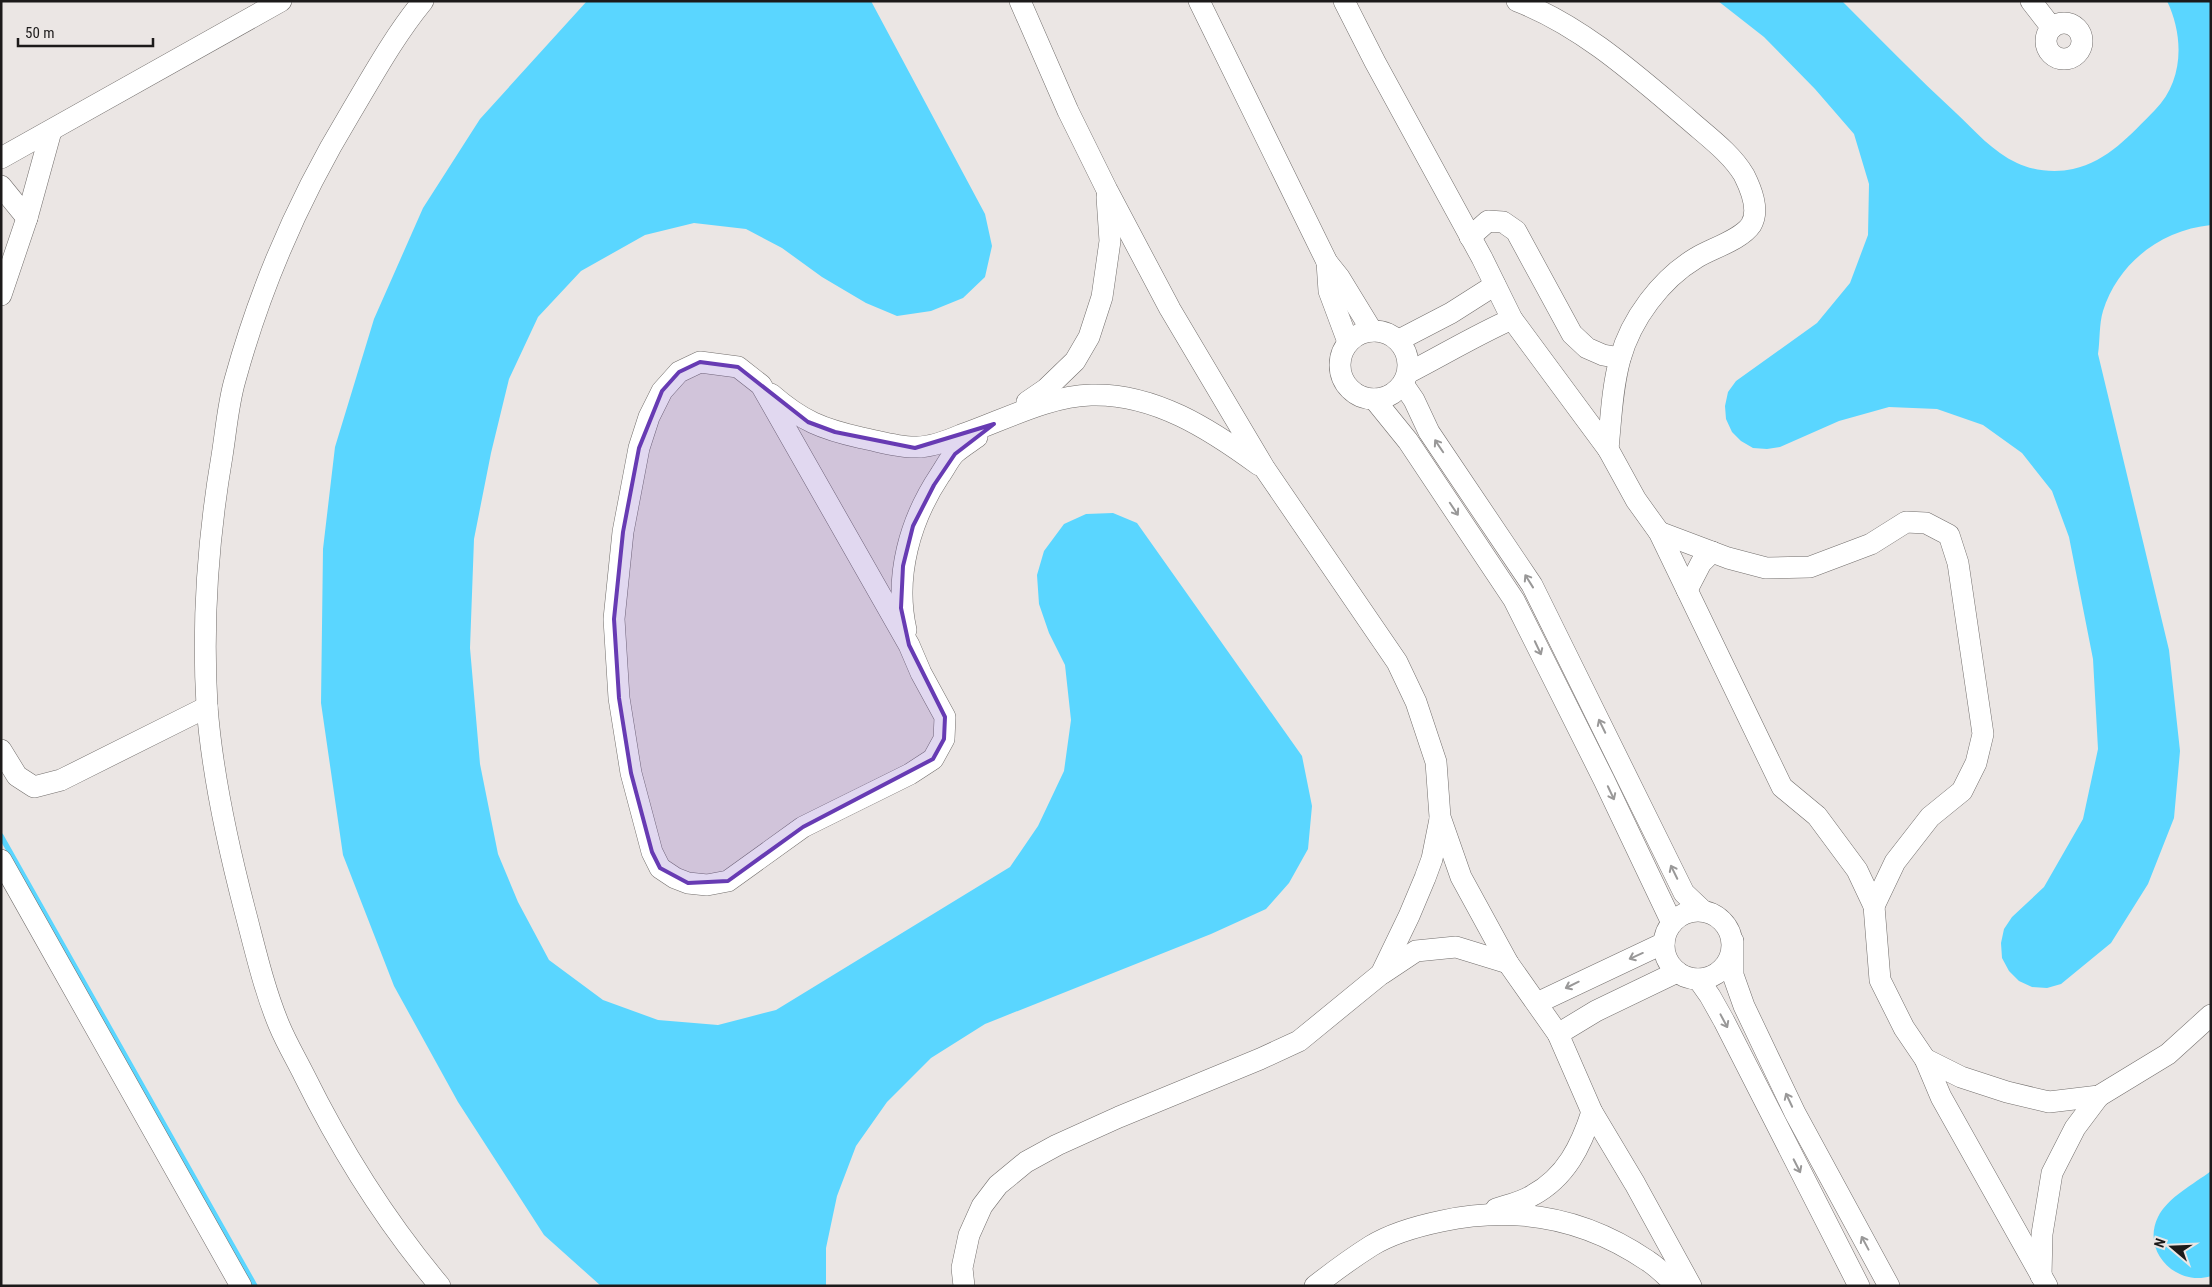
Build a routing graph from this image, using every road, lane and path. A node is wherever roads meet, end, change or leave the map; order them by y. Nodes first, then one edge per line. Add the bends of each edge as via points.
1 (281, 1) edge
2 (1020, 1) edge
3 (1199, 1) edge
4 (1344, 1) edge
5 (1517, 1) edge
6 (2032, 1) edge
7 (421, 2) edge
8 (2052, 28) dead end
9 (51, 132) junction
10 (1, 158) edge
11 (1, 186) edge
12 (1107, 190) junction
13 (27, 218) junction
14 (1470, 237) junction
15 (1327, 262) junction
16 (1495, 285) junction
17 (1, 294) edge
18 (1512, 318) junction
19 (1372, 331) junction
20 (1399, 340) junction
21 (1348, 342) junction
22 (1620, 358) junction
23 (1405, 378) junction
24 (760, 385) junction
25 (1374, 399) junction
26 (994, 424) junction
27 (1608, 449) junction
28 (1265, 470) junction
29 (1659, 532) junction
30 (1712, 552) junction
31 (1687, 590) junction
32 (909, 645) junction
33 (207, 707) junction
34 (1, 750) edge
35 (1440, 818) junction
36 (1, 860) edge
37 (1874, 906) junction
38 (1702, 910) junction
39 (1672, 923) junction
40 (1733, 941) junction
41 (1664, 943) junction
42 (1508, 964) junction
43 (1677, 972) junction
44 (1381, 974) junction
45 (1698, 979) junction
46 (1537, 1003) junction
47 (2211, 1015) edge
48 (1558, 1034) junction
49 (1926, 1059) junction
50 (2099, 1096) junction
51 (1592, 1112) junction
52 (1479, 1215) junction
53 (2044, 1281) edge
54 (241, 1286) edge
55 (440, 1286) edge
56 (964, 1286) edge
57 (1315, 1286) edge
58 (1678, 1286) edge
59 (1691, 1286) edge
60 (1859, 1286) edge
61 (1889, 1286) edge

1 - 9 street
2 - 12 street
3 - 15 street
4 - 14 street
5 - 22 street via 1541,11 1589,40 1657,94 1718,146 1743,174 1755,201 1751,225 1731,241 1695,258 1660,287 1636,320
6 - 8 street
7 - 33 street via 338,133 299,204 266,281 234,383 216,491 206,586
9 - 10 street
9 - 13 street
11 - 13 street
12 - 26 street via 1110,241 1102,296 1089,337 1075,361 1046,389
12 - 28 street via 1170,309
13 - 17 street
14 - 16 street
14 - 22 street via 1488,222 1503,222 1516,231 1572,334 1586,348
15 - 19 street
15 - 21 street via 1329,290
16 - 18 street
16 - 20 street
18 - 23 street via 1472,337
18 - 27 street
19 - 20 street via 1389,334
19 - 21 street via 1356,335
20 - 23 street via 1408,361
21 - 25 street via 1342,352 1341,374 1358,395
22 - 27 street
23 - 25 street via 1395,392 1385,398
38 -> 23 street via 1684,893 1532,585 1430,432
24 - 26 street via 808,422 835,432 915,448 944,442
24 - 32 street
24 - 32 street via 738,367 700,362 679,372 662,391 638,448 623,532 614,619 619,698 631,773 652,852 660,868 688,884 728,881 803,826 910,774 933,759 944,739 945,716
25 -> 39 street via 1408,441 1514,600
26 - 28 street via 1058,398 1091,394 1117,397 1174,412 1207,428
26 - 32 street via 954,454 913,526 903,566 901,608
27 - 29 street via 1636,500
28 - 35 street via 1397,662 1416,702 1436,762
29 - 30 street
29 - 31 street
30 - 31 street via 1701,563
30 - 37 street via 1766,568 1810,567 1871,544 1906,522 1926,522 1949,535 1958,563 1983,734 1976,763 1962,791 1924,824 1895,862
31 - 37 street via 1782,787 1817,816 1857,870
33 - 34 street via 61,780 34,787 17,776
33 - 55 street via 220,798 235,871 279,1026 352,1163 416,1258
35 - 42 street via 1461,877
35 - 44 street via 1432,859
36 - 54 street
37 - 49 street via 1880,980 1904,1028
38 - 39 street via 1686,913
38 - 40 street via 1723,920
39 - 41 street
40 - 45 street via 1727,964 1709,978
61 -> 40 street via 1795,1114 1744,1006 1733,975
41 - 43 street via 1665,954
41 -> 46 street
42 - 44 street via 1456,947 1416,951
42 - 46 street
43 - 45 street via 1687,978
43 - 48 street via 1596,1011
44 - 56 street via 1299,1041 1110,1121 1026,1162 998,1185 982,1206 969,1235 962,1268
45 -> 60 street via 1724,1021
46 - 48 street
47 - 50 street via 2168,1054
48 - 51 street
49 - 50 street via 1970,1080 2050,1102
49 - 53 street via 1941,1097
50 - 53 street via 2075,1128 2052,1173 2042,1234
51 - 52 street via 1582,1143 1565,1170 1533,1196
51 - 59 street
52 - 57 street via 1417,1226 1372,1245
52 - 58 street via 1512,1213 1556,1219 1594,1233 1648,1261

